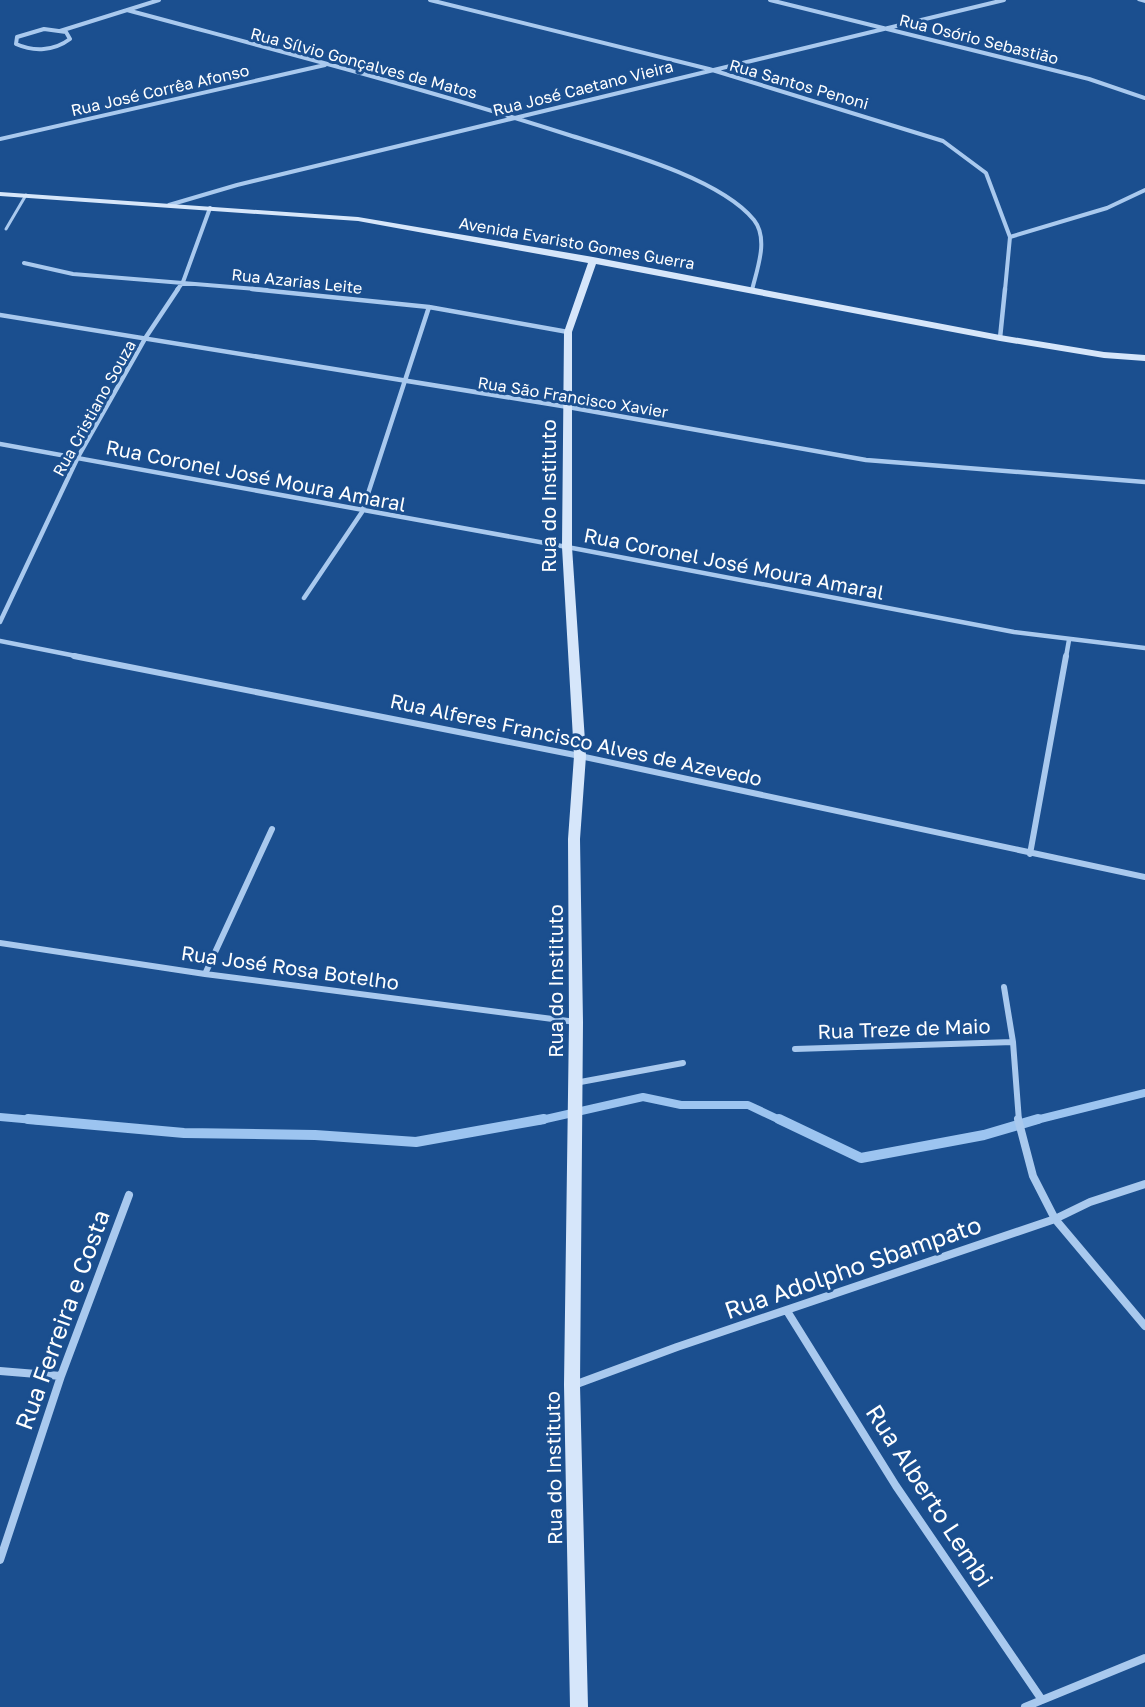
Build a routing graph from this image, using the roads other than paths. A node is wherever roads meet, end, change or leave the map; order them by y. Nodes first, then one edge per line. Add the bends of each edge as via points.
1 (159, 0) edge
2 (430, 0) edge
3 (770, 0) edge
4 (1004, 0) edge
5 (1140, 0) edge
6 (1145, 1) edge
7 (127, 10) junction
8 (887, 28) junction
9 (60, 31) junction
10 (326, 64) junction
11 (709, 69) junction
12 (1145, 98) edge
13 (518, 117) junction
14 (0, 139) edge
15 (1145, 190) edge
16 (0, 194) edge
17 (26, 195) junction
18 (169, 205) junction
19 (210, 208) junction
20 (6, 230) dead end
21 (1010, 237) junction
22 (593, 260) junction
23 (24, 262) dead end
24 (183, 282) junction
25 (752, 290) junction
26 (429, 307) junction
27 (0, 315) edge
28 (568, 332) junction
29 (146, 338) junction
30 (1000, 338) junction
31 (1145, 358) edge
32 (402, 382) junction
33 (568, 407) junction
34 (0, 444) edge
35 (78, 457) junction
36 (1145, 482) edge
37 (362, 512) junction
38 (567, 548) junction
39 (304, 598) dead end
40 (0, 622) edge
41 (1069, 640) junction
42 (0, 641) edge
43 (1145, 648) edge
44 (580, 756) junction
45 (272, 829) dead end
46 (1030, 854) junction
47 (1145, 878) edge
48 (0, 943) edge
49 (205, 974) junction
50 (1004, 987) dead end
51 (576, 1022) junction
52 (1013, 1042) junction
53 (795, 1049) dead end
54 (683, 1063) dead end
55 (574, 1083) junction
56 (1145, 1184) edge
57 (129, 1195) dead end
58 (1054, 1219) junction
59 (787, 1311) junction
60 (1145, 1326) edge
61 (0, 1371) edge
62 (61, 1376) junction
63 (572, 1385) junction
64 (0, 1560) edge
65 (1145, 1658) edge
66 (1042, 1700) junction
67 (579, 1707) edge
68 (1025, 1707) edge

1 - 7 street
2 - 11 street, Rua Santos Penoni
3 - 8 street, Rua Osório Sebastião
4 - 8 street, Rua José Caetano Vieira
5 - 6 street
7 - 9 street
7 - 10 street, Rua Sílvio Gonçalves de Matos
8 - 11 street, Rua José Caetano Vieira
8 - 12 street, Rua Osório Sebastião via 1089,79
9 - 9 street via 35,30 15,40 27,48 54,48 70,39
10 - 13 street, Rua Sílvio Gonçalves de Matos
10 - 14 street, Rua José Corrêa Afonso
11 - 13 street, Rua José Caetano Vieira
11 - 21 street, Rua Santos Penoni via 943,141 986,173
13 - 18 street, Rua José Caetano Vieira
13 - 25 street, Rua Sílvio Gonçalves de Matos via 659,164 724,195 754,220 762,240
15 - 21 street via 1107,208
16 - 17 main road, Avenida Evaristo Gomes Guerra
17 - 18 main road, Avenida Evaristo Gomes Guerra
17 - 20 lane
18 - 19 main road, Avenida Evaristo Gomes Guerra
19 - 22 main road, Avenida Evaristo Gomes Guerra via 358,219
19 - 24 street, Rua Cristiano Souza
21 - 30 street, Rua Santos Penoni
22 - 25 main road, Avenida Evaristo Gomes Guerra
22 - 28 main road, Rua do Instituto
23 - 24 street, Rua Azarias Leite via 73,274
24 - 26 street, Rua Azarias Leite
24 - 29 street, Rua Cristiano Souza
25 - 30 main road, Avenida Evaristo Gomes Guerra
26 - 28 street, Rua Azarias Leite
26 - 32 street
27 - 29 street, Rua São Francisco Xavier
28 - 33 main road, Rua do Instituto
29 - 32 street, Rua São Francisco Xavier
29 - 35 street, Rua Cristiano Souza
30 - 31 main road, Avenida Evaristo Gomes Guerra
32 - 33 street, Rua São Francisco Xavier
32 - 37 street
33 - 36 street, Rua São Francisco Xavier via 866,459
33 - 38 main road, Rua do Instituto
34 - 35 street, Rua Coronel José Moura Amaral
35 - 37 street, Rua Coronel José Moura Amaral
35 - 40 street, Rua Cristiano Souza
37 - 38 street, Rua Coronel José Moura Amaral
37 - 39 street
38 - 41 street, Rua Coronel José Moura Amaral
38 - 44 main road, Rua do Instituto
41 - 43 street, Rua Coronel José Moura Amaral
41 - 46 street
42 - 44 street, Rua Alferes Francisco Alves de Azevedo
44 - 46 street, Rua Alferes Francisco Alves de Azevedo
44 - 51 main road, Rua do Instituto via 574,839
45 - 49 street
46 - 47 street, Rua Alferes Francisco Alves de Azevedo
48 - 49 street, Rua José Rosa Botelho
49 - 51 street, Rua José Rosa Botelho
50 - 52 street, Rua Treze de Maio
51 - 55 main road, Rua do Instituto
52 - 53 street, Rua Treze de Maio
52 - 58 street, Rua Treze de Maio via 1022,1136 1033,1176
54 - 55 street
55 - 63 main road, Rua do Instituto
56 - 58 street, Rua Adolpho Sbampato
57 - 62 street, Rua Ferreira e Costa
58 - 59 street, Rua Adolpho Sbampato
58 - 60 street, Rua Treze de Maio
59 - 63 street, Rua Adolpho Sbampato
59 - 66 street, Rua Alberto Lembi via 896,1486
61 - 62 street
62 - 64 street, Rua Ferreira e Costa
63 - 67 main road, Rua do Instituto
65 - 66 street
66 - 68 street

